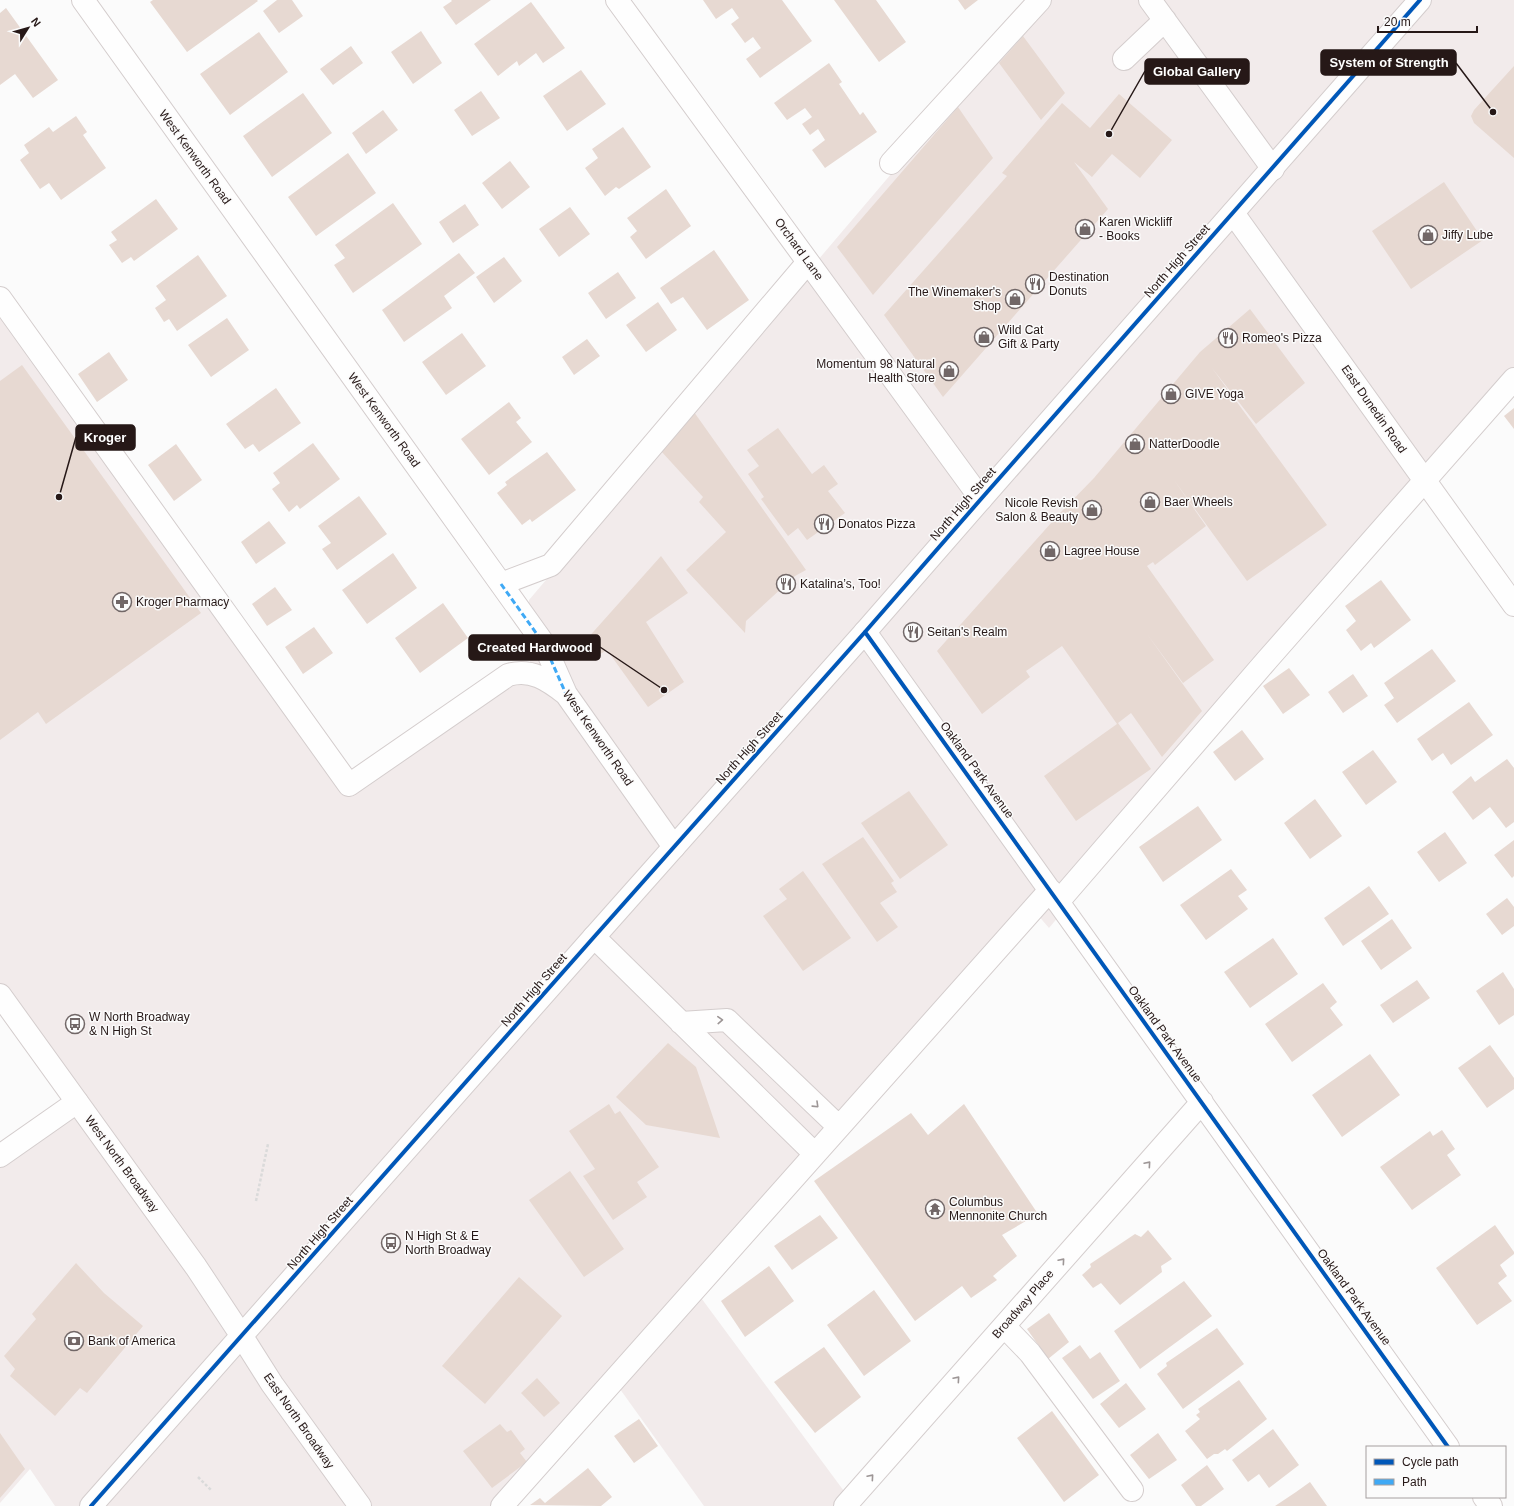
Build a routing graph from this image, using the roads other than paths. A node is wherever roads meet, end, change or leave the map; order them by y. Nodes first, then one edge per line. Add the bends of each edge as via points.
1 (83, 0) edge
2 (617, 0) edge
3 (1040, 0) edge
4 (1150, 0) edge
5 (1420, 0) edge
6 (1165, 20) junction
7 (1124, 58) dead end
8 (891, 163) dead end
9 (1273, 169) junction
10 (1233, 213) junction
11 (808, 262) junction
12 (0, 298) edge
13 (1514, 379) edge
14 (1425, 481) junction
15 (981, 499) junction
16 (502, 584) junction
17 (1514, 605) edge
18 (865, 632) junction
19 (566, 694) junction
20 (674, 847) junction
21 (1054, 896) junction
22 (594, 937) junction
23 (0, 995) edge
24 (681, 1023) junction
25 (77, 1102) junction
26 (1202, 1102) junction
27 (839, 1127) junction
28 (815, 1154) junction
29 (0, 1156) edge
30 (1004, 1326) junction
31 (241, 1335) junction
32 (1447, 1446) edge
33 (1132, 1490) dead end
34 (1485, 1498) edge
35 (91, 1506) edge
36 (360, 1506) edge
37 (502, 1506) edge
38 (845, 1506) edge
39 (1491, 1506) edge

1 - 16 street, West Kenworth Road
2 - 11 street, Orchard Lane
3 - 8 street
4 - 6 street
5 - 9 street, North High Street
6 - 7 street
6 - 9 street
9 - 10 street, North High Street
10 - 14 street, East Dunedin Road
10 - 15 street, North High Street
11 - 15 street, Orchard Lane
11 - 16 street via 551,565
12 - 19 street via 349,786 508,675 518,672 530,674 544,679
13 - 14 street
14 - 17 street, East Dunedin Road
14 - 21 street
15 - 18 street, North High Street
16 - 19 street, West Kenworth Road via 544,644
18 - 20 street, North High Street
18 - 21 street, Oakland Park Avenue
19 - 20 street, West Kenworth Road
20 - 22 street, North High Street
21 - 26 street, Oakland Park Avenue
21 - 27 street
22 - 24 street
22 - 31 street, North High Street
23 - 25 street, West North Broadway
24 -> 27 street via 727,1020
24 - 28 street
25 - 29 street
25 - 31 street, West North Broadway via 192,1261
30 -> 26 street, Broadway Place
26 - 32 street, Oakland Park Avenue
27 - 28 street
28 - 37 street
30 - 33 street via 1030,1353
38 -> 30 street, Broadway Place
31 - 35 street, North High Street
31 - 36 street, East North Broadway via 272,1384
34 - 39 street

